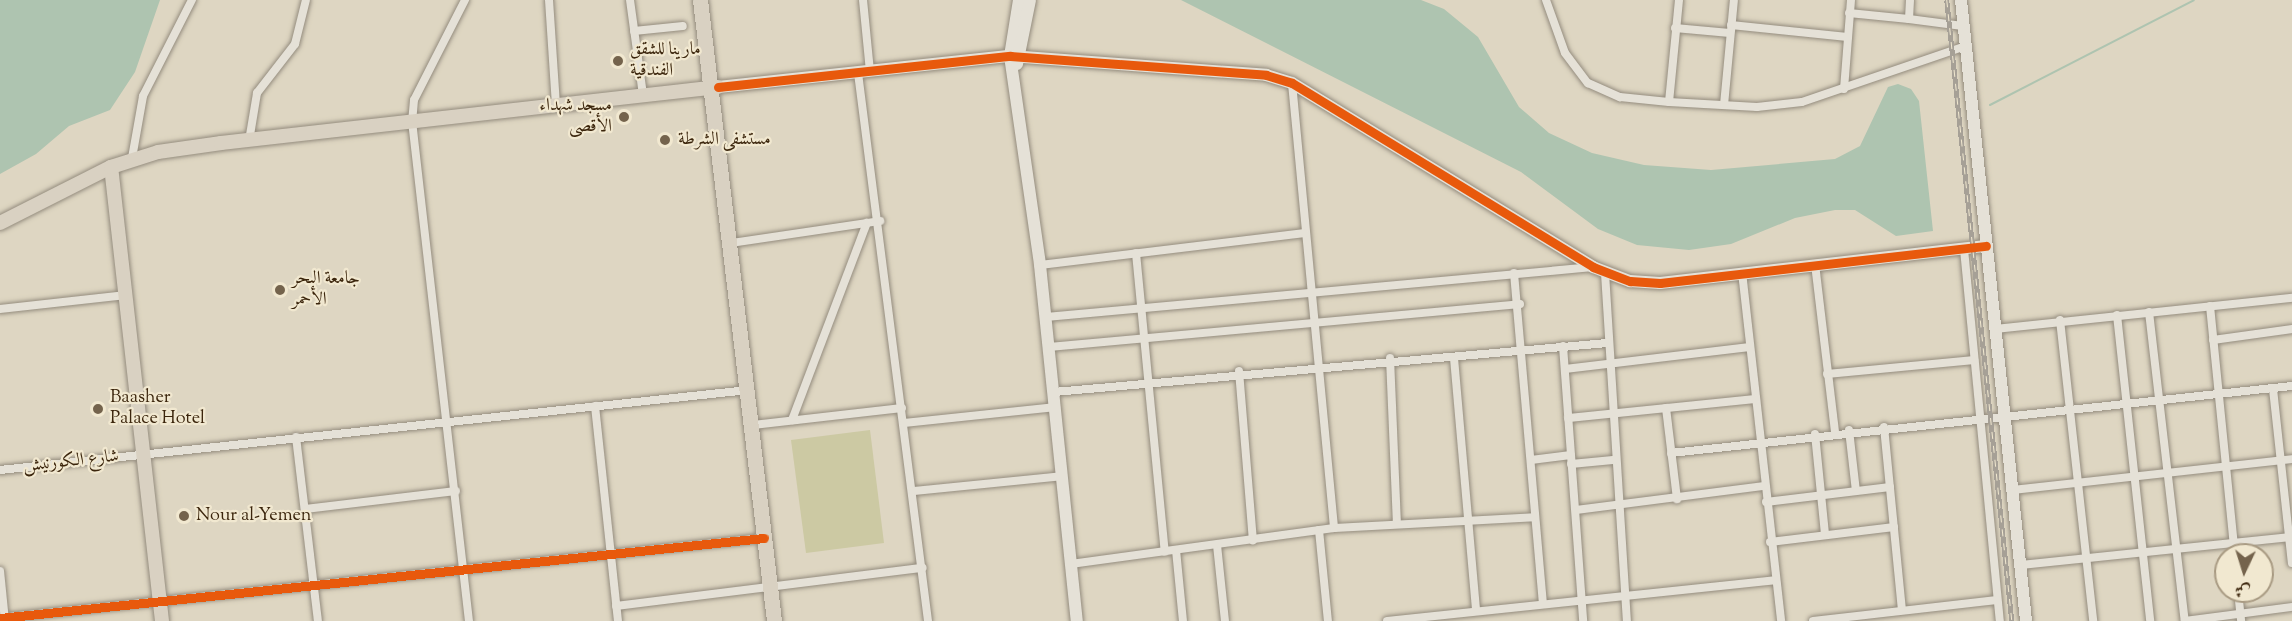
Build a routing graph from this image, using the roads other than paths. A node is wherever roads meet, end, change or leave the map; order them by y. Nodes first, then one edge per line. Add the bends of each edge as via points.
1 (192, 0) edge
2 (306, 0) edge
3 (465, 0) edge
4 (549, 0) edge
5 (630, 0) edge
6 (700, 0) edge
7 (710, 0) edge
8 (863, 0) edge
9 (1019, 0) edge
10 (1030, 0) edge
11 (1546, 0) edge
12 (1679, 0) edge
13 (1734, 0) edge
14 (1851, 0) edge
15 (1910, 0) edge
16 (1961, 0) edge
17 (1849, 13) junction
18 (1909, 20) junction
19 (682, 26) dead end
20 (1963, 27) junction
21 (1675, 28) junction
22 (1731, 29) junction
23 (634, 31) junction
24 (1847, 38) junction
25 (1966, 46) junction
26 (1015, 60) junction
27 (864, 72) junction
28 (1292, 83) junction
29 (1844, 89) junction
30 (714, 91) junction
31 (643, 95) junction
32 (1669, 102) junction
33 (556, 105) junction
34 (1725, 105) junction
35 (412, 121) junction
36 (249, 141) junction
37 (132, 158) junction
38 (111, 167) junction
39 (880, 221) junction
40 (0, 223) edge
41 (867, 223) junction
42 (1305, 233) junction
43 (731, 243) junction
44 (1986, 246) junction
45 (1964, 249) junction
46 (1136, 253) junction
47 (1815, 264) junction
48 (1040, 265) junction
49 (1599, 270) junction
50 (1742, 272) junction
51 (1514, 273) junction
52 (1311, 289) junction
53 (126, 294) junction
54 (2292, 298) edge
55 (1520, 304) junction
56 (2210, 306) junction
57 (1144, 307) junction
58 (0, 309) edge
59 (2149, 312) junction
60 (2117, 315) junction
61 (1046, 317) junction
62 (1316, 319) junction
63 (2060, 320) junction
64 (1995, 328) junction
65 (2292, 329) edge
66 (1146, 335) junction
67 (2213, 340) junction
68 (1606, 342) junction
69 (1049, 346) junction
70 (1563, 346) junction
71 (1750, 347) junction
72 (1522, 351) junction
73 (1390, 358) junction
74 (1454, 358) junction
75 (1974, 360) junction
76 (1609, 363) junction
77 (1319, 364) junction
78 (1565, 369) junction
79 (1239, 371) junction
80 (1827, 374) junction
81 (1151, 381) junction
82 (2292, 387) edge
83 (2273, 389) junction
84 (748, 390) junction
85 (1054, 392) junction
86 (2219, 396) junction
87 (1756, 399) junction
88 (2161, 402) junction
89 (2126, 404) junction
90 (595, 406) junction
91 (1056, 407) junction
92 (902, 408) junction
93 (1666, 408) junction
94 (2070, 408) junction
95 (1612, 414) junction
96 (2004, 415) junction
97 (1980, 417) junction
98 (1568, 418) junction
99 (792, 420) junction
100 (448, 423) junction
101 (904, 423) junction
102 (753, 425) junction
103 (1884, 427) junction
104 (1850, 430) junction
105 (1835, 432) junction
106 (1815, 434) junction
107 (296, 437) junction
108 (1761, 443) junction
109 (1671, 453) junction
110 (142, 454) junction
111 (2292, 459) edge
112 (1531, 460) junction
113 (1571, 460) junction
114 (1613, 460) junction
115 (2282, 461) junction
116 (0, 470) edge
117 (2226, 470) junction
118 (2169, 475) junction
119 (1062, 476) junction
120 (2134, 478) junction
121 (2078, 483) junction
122 (1764, 486) junction
123 (1890, 487) junction
124 (2012, 490) junction
125 (456, 491) junction
126 (913, 491) junction
127 (1856, 491) junction
128 (1821, 496) junction
129 (1677, 499) junction
130 (1766, 502) junction
131 (1616, 506) junction
132 (305, 509) junction
133 (1576, 510) junction
134 (1535, 517) junction
135 (1467, 519) junction
136 (1397, 522) junction
137 (1894, 527) junction
138 (1334, 528) junction
139 (1319, 530) junction
140 (1825, 535) junction
141 (2290, 537) edge
142 (764, 538) junction
143 (1253, 540) junction
144 (1770, 542) junction
145 (2233, 543) joint
146 (1217, 545) junction
147 (2214, 545) edge
148 (2176, 548) junction
149 (1176, 550) junction
150 (2142, 551) junction
151 (1165, 552) junction
152 (610, 554) junction
153 (2086, 557) junction
154 (2292, 563) edge
155 (1071, 564) junction
156 (2019, 565) junction
157 (923, 568) junction
158 (0, 571) edge
159 (464, 572) junction
160 (1775, 580) junction
161 (314, 584) junction
162 (770, 587) junction
163 (1622, 593) junction
164 (1582, 598) junction
165 (1997, 600) junction
166 (160, 602) junction
167 (1544, 603) junction
168 (616, 606) junction
169 (2292, 607) edge
170 (1902, 610) junction
171 (1476, 611) junction
172 (2241, 617) edge
173 (4, 619) edge
174 (162, 621) edge
175 (318, 621) edge
176 (469, 621) edge
177 (618, 621) edge
178 (774, 621) edge
179 (928, 621) edge
180 (1077, 621) edge
181 (1183, 621) edge
182 (1225, 621) edge
183 (1328, 621) edge
184 (1387, 621) edge
185 (1583, 621) edge
186 (1627, 621) edge
187 (1781, 621) edge
188 (1813, 621) edge
189 (2000, 621) edge
190 (2026, 621) edge
191 (2093, 621) edge
192 (2150, 621) edge
193 (2185, 621) edge

1 - 37 street via 143,96
2 - 36 street via 295,44 257,93
3 - 35 street via 414,100
4 - 33 street
5 - 23 street
6 - 30 highway
7 - 30 highway
8 - 27 street
9 - 26 street
10 - 26 street
11 - 32 street via 1565,53 1588,83 1620,97
12 - 21 street
13 - 22 street
14 - 17 street
15 - 18 street
16 - 20 street
17 - 18 street
17 - 24 street
18 - 20 street
19 - 23 street
20 - 25 street
21 - 22 street
21 - 32 street
22 - 24 street
22 - 34 street
23 - 31 street
24 - 29 street
25 - 29 street via 1893,67
25 - 44 street
26 - 27 street
26 - 28 street via 1184,66
26 - 48 street
27 - 30 street
27 - 39 street via 871,193
28 - 42 street
28 - 49 street
29 - 34 street via 1783,105
30 - 31 main road
30 - 43 highway
31 - 33 main road
32 - 34 street
33 - 35 main road
35 - 36 main road
35 - 100 street
36 - 37 main road
37 - 38 main road
38 - 40 main road
38 - 53 main road
39 - 41 street
39 - 92 street
41 - 43 street
41 - 99 street
42 - 46 street
42 - 52 street
43 - 84 highway
44 - 45 street
44 - 64 street
45 - 47 street
45 - 75 street
46 - 48 street
46 - 57 street
47 - 50 street
47 - 80 street
48 - 61 street
49 - 50 street via 1653,283
49 - 51 street
49 - 68 street
50 - 71 street
51 - 52 street
51 - 55 street
52 - 57 street
52 - 62 street
53 - 58 street
53 - 110 main road
54 - 56 street
55 - 62 street
55 - 72 street
56 - 59 street
56 - 67 street
57 - 61 street
57 - 66 street
59 - 60 street
59 - 88 street
60 - 63 street
60 - 89 street
61 - 69 street
62 - 66 street
62 - 77 street
63 - 64 street
63 - 94 street
64 - 96 street
65 - 67 street
66 - 69 street
66 - 81 street
67 - 86 street
68 - 70 street
68 - 76 street
69 - 85 street
70 - 72 street
70 - 78 street
71 - 76 street
71 - 87 street
72 - 74 street
72 - 112 street
73 - 74 street
73 - 77 street
73 - 136 street
74 - 135 street
75 - 80 street
75 - 97 street
76 - 78 street
76 - 95 street
77 - 79 street
77 - 138 street
78 - 98 street
79 - 81 street
79 - 143 street
80 - 105 street
81 - 85 street
81 - 151 street
82 - 83 street
83 - 86 street
83 - 115 street
84 - 90 street, شارع الكورنيش
84 - 102 highway
85 - 91 street
86 - 88 street
86 - 117 street
87 - 93 street
87 - 108 street
88 - 89 street
88 - 118 street
89 - 94 street
89 - 120 street
90 - 100 street, شارع الكورنيش
90 - 152 street
91 - 101 street
91 - 119 street
92 - 99 street
92 - 101 street
93 - 95 street
93 - 109 street
94 - 96 street
94 - 121 street
95 - 98 street
95 - 114 street
96 - 97 street
96 - 124 street
97 - 103 street
97 - 165 street
98 - 113 street
99 - 102 street
100 - 107 street, شارع الكورنيش
100 - 125 street
101 - 126 street
102 - 142 highway
103 - 104 street
103 - 123 street
104 - 105 street
104 - 127 street
105 - 106 street
106 - 108 street
106 - 128 street
107 - 110 street, شارع الكورنيش
107 - 132 street
108 - 109 street
108 - 122 street
109 - 129 street
110 - 116 street, شارع الكورنيش
110 - 166 main road
111 - 115 street
112 - 113 street
112 - 134 street
113 - 114 street
113 - 133 street
114 - 131 street
115 - 117 street
115 - 141 street
117 - 118 street
117 - 145 street
118 - 120 street
118 - 148 street
119 - 126 street
119 - 155 street
120 - 121 street
120 - 150 street
121 - 124 street
121 - 153 street
122 - 129 street
122 - 130 street
123 - 127 street
123 - 137 street
124 - 156 street
125 - 132 street
125 - 159 street
126 - 157 street
127 - 128 street
128 - 130 street
128 - 140 street
129 - 131 street
130 - 144 street
131 - 133 street
131 - 163 street
132 - 161 street
133 - 164 street
134 - 135 street
134 - 167 street
135 - 136 street
135 - 171 street
136 - 138 street
137 - 140 street
137 - 170 street
138 - 139 street
139 - 143 street
139 - 183 street
140 - 144 street
141 - 145 street
141 - 154 street
142 - 152 street
142 - 162 highway
143 - 146 street
144 - 160 street
146 - 149 street
146 - 182 street
147 - 148 street
148 - 150 street
148 - 193 street
149 - 151 street
149 - 181 street
150 - 153 street
150 - 192 street
151 - 155 street
152 - 159 street
152 - 168 street
153 - 156 street
153 - 191 street
155 - 180 street
156 - 190 street
157 - 162 street
157 - 179 street
158 - 173 street
159 - 161 street
159 - 176 street
160 - 163 street
160 - 187 street
161 - 166 street
161 - 175 street
162 - 168 street
162 - 178 highway
163 - 164 street
163 - 186 street
164 - 167 street
164 - 185 street
165 - 170 street
165 - 189 street
166 - 173 street
166 - 174 main road
167 - 171 street
168 - 177 street
169 - 172 street
170 - 188 street
171 - 184 street
172 - 193 street

